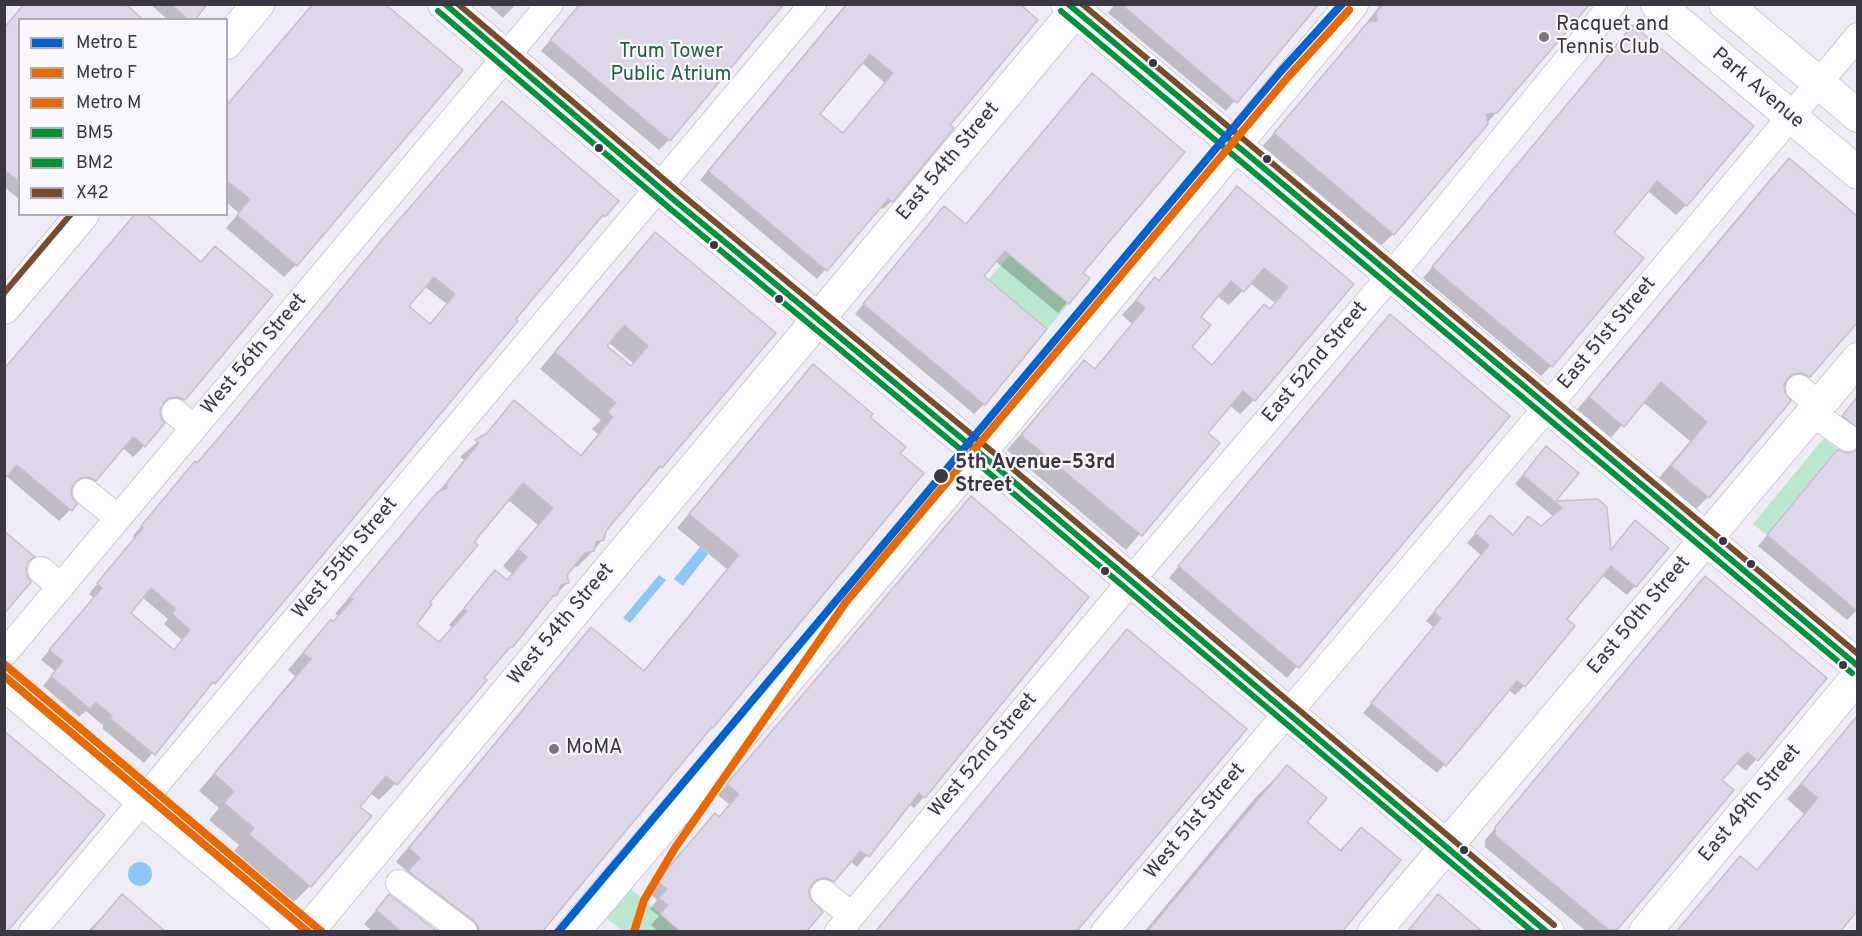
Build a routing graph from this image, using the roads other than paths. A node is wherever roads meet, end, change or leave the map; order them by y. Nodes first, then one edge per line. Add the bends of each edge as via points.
1 (258, 4) edge
2 (444, 4) edge
3 (550, 4) edge
4 (813, 4) edge
5 (1352, 4) edge
6 (1613, 4) edge
7 (1657, 4) edge
8 (1725, 4) edge
9 (1074, 7) edge
10 (1857, 36) edge
11 (228, 41) edge
12 (506, 57) junction
13 (1818, 83) junction
14 (1790, 116) junction
15 (1857, 116) edge
16 (1236, 145) junction
17 (1857, 173) edge
18 (660, 188) junction
19 (81, 216) edge
20 (1391, 275) junction
21 (4, 308) edge
22 (818, 319) junction
23 (1857, 359) edge
24 (1810, 402) junction
25 (1548, 406) junction
26 (1848, 438) dead end
27 (978, 453) junction
28 (86, 492) dead end
29 (118, 518) junction
30 (1706, 539) junction
31 (41, 570) dead end
32 (1131, 582) junction
33 (61, 587) junction
34 (4, 654) edge
35 (1857, 666) edge
36 (1857, 676) edge
37 (4, 684) edge
38 (1288, 712) junction
39 (142, 800) junction
40 (1446, 846) junction
41 (399, 883) dead end
42 (824, 893) dead end
43 (844, 923) edge
44 (32, 932) edge
45 (299, 932) edge
46 (307, 932) edge
47 (464, 932) edge
48 (573, 932) edge
49 (1104, 932) edge
50 (1374, 932) edge
51 (1548, 932) edge
52 (1645, 932) edge

1 - 11 main road
2 - 12 main road
3 - 12 street, West 56th Street
4 - 18 street, West 55th Street
5 - 16 main road
6 - 20 street, East 52nd Street
7 - 14 main road, Park Avenue
8 - 13 main road
9 - 16 main road
9 - 22 main road, East 54th Street
10 - 13 street, East 51st Street
12 - 18 main road
12 - 29 street, West 56th Street via 184,420
13 - 14 street, East 51st Street
13 - 15 main road
14 - 17 main road, Park Avenue
14 - 25 street, East 51st Street
16 - 20 main road
16 - 27 main road
18 - 22 main road
18 - 39 street, West 55th Street
19 - 21 main road
20 - 25 main road
20 - 32 street, East 52nd Street
22 - 27 main road
22 - 46 main road, West 54th Street
23 - 24 main road, East 50th Street
24 - 26 street
24 - 30 main road, East 50th Street
25 - 30 main road
25 - 38 street, East 51st Street
27 - 32 main road
27 - 48 main road via 823,654
28 - 29 street
29 - 33 street, West 56th Street
30 - 35 main road
30 - 40 main road, East 50th Street
31 - 33 street
32 - 38 main road
32 - 43 street, West 52nd Street
33 - 34 street, West 56th Street
36 - 52 main road, East 49th Street
37 - 39 main road
38 - 40 main road
38 - 49 street, West 51st Street
39 - 44 street, West 55th Street
39 - 45 main road
40 - 50 main road, East 50th Street
40 - 51 main road
41 - 47 street
42 - 43 street

